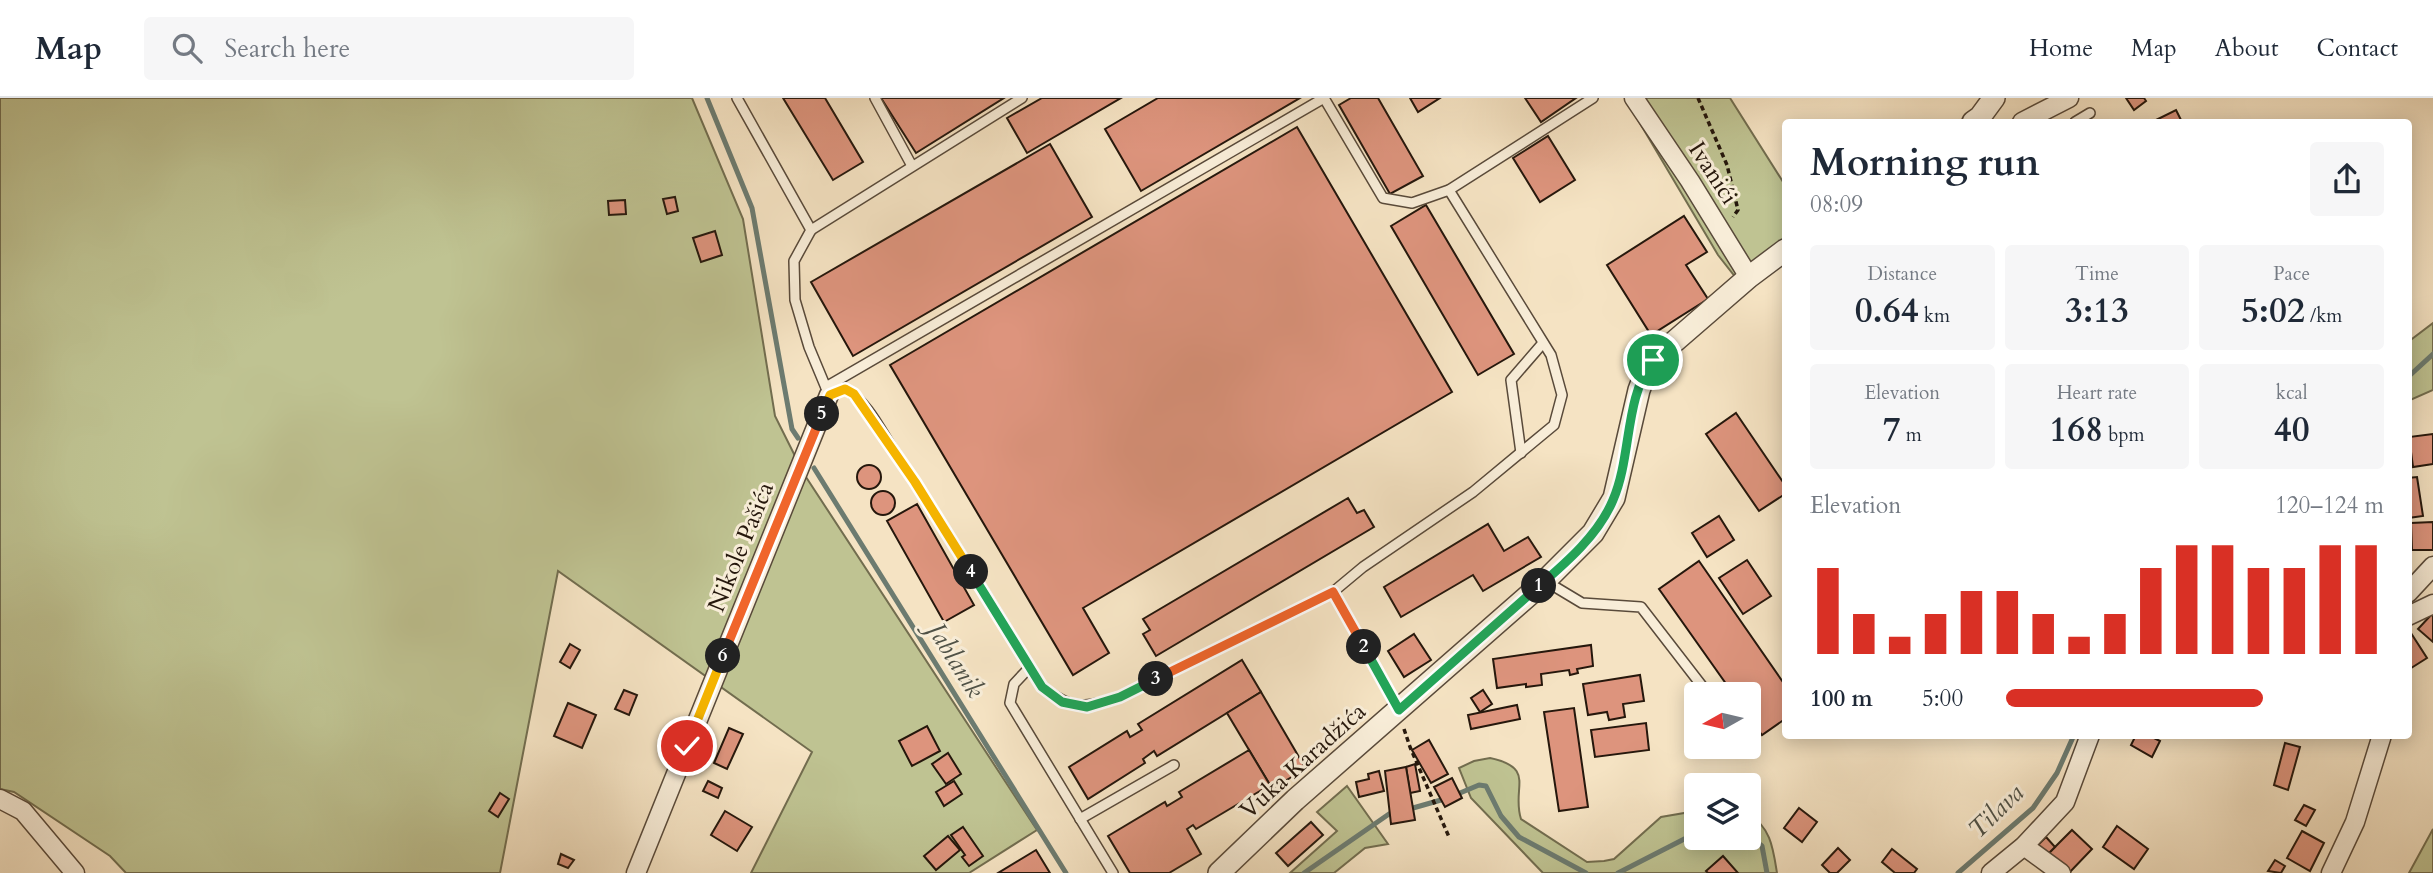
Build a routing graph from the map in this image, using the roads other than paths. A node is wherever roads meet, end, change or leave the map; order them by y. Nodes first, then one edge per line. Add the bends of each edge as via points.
1 (737, 98) edge
2 (875, 98) edge
3 (1022, 98) edge
4 (1324, 98) edge
5 (1593, 98) edge
6 (1634, 98) edge
7 (1994, 98) edge
8 (2069, 98) edge
9 (2090, 113) dead end
10 (1980, 119) edge
11 (2028, 119) edge
12 (2079, 119) edge
13 (912, 166) junction
14 (1449, 190) junction
15 (811, 230) junction
16 (1782, 252) edge
17 (1749, 276) junction
18 (1543, 343) junction
19 (828, 391) junction
20 (1521, 453) junction
21 (2433, 566) edge
22 (1545, 581) junction
23 (2412, 589) edge
24 (1333, 592) junction
25 (2433, 604) edge
26 (2412, 614) edge
27 (1030, 667) junction
28 (1699, 682) edge
29 (1399, 710) junction
30 (2088, 739) edge
31 (2381, 739) edge
32 (1174, 765) dead end
33 (0, 799) edge
34 (1080, 819) junction
35 (2024, 846) junction
36 (75, 873) edge
37 (636, 873) edge
38 (1113, 873) edge
39 (1219, 873) edge
40 (1991, 873) edge
41 (2061, 873) edge
42 (2331, 873) edge

1 - 15 lane
2 - 13 lane
3 - 13 lane
4 - 14 lane via 1383,198 1412,204
4 - 19 lane
5 - 14 lane
6 - 17 street, Ivanići
7 - 10 street
8 - 11 street
9 - 12 lane
13 - 15 lane
14 - 18 lane
15 - 19 lane via 794,261 795,300
16 - 17 street, Vuka Karadžića
17 - 22 street, Vuka Karadžića via 1647,369 1614,498 1593,533
18 - 20 lane via 1511,380
18 - 20 lane via 1562,395 1554,425
19 - 27 lane via 845,389 869,413
19 - 37 street, Nikole Pašića
20 - 24 lane
21 - 23 street
22 - 28 lane via 1582,603 1641,607
22 - 29 street, Vuka Karadžića
24 - 27 lane via 1120,697 1087,707 1062,702 1042,687
24 - 29 lane
25 - 26 street
27 - 34 lane via 1014,684 1010,703
29 - 39 street, Vuka Karadžića
30 - 35 street via 2064,802
31 - 42 street via 2355,822
32 - 34 lane
33 - 36 street via 23,811
34 - 38 lane
35 - 40 street
35 - 41 street

